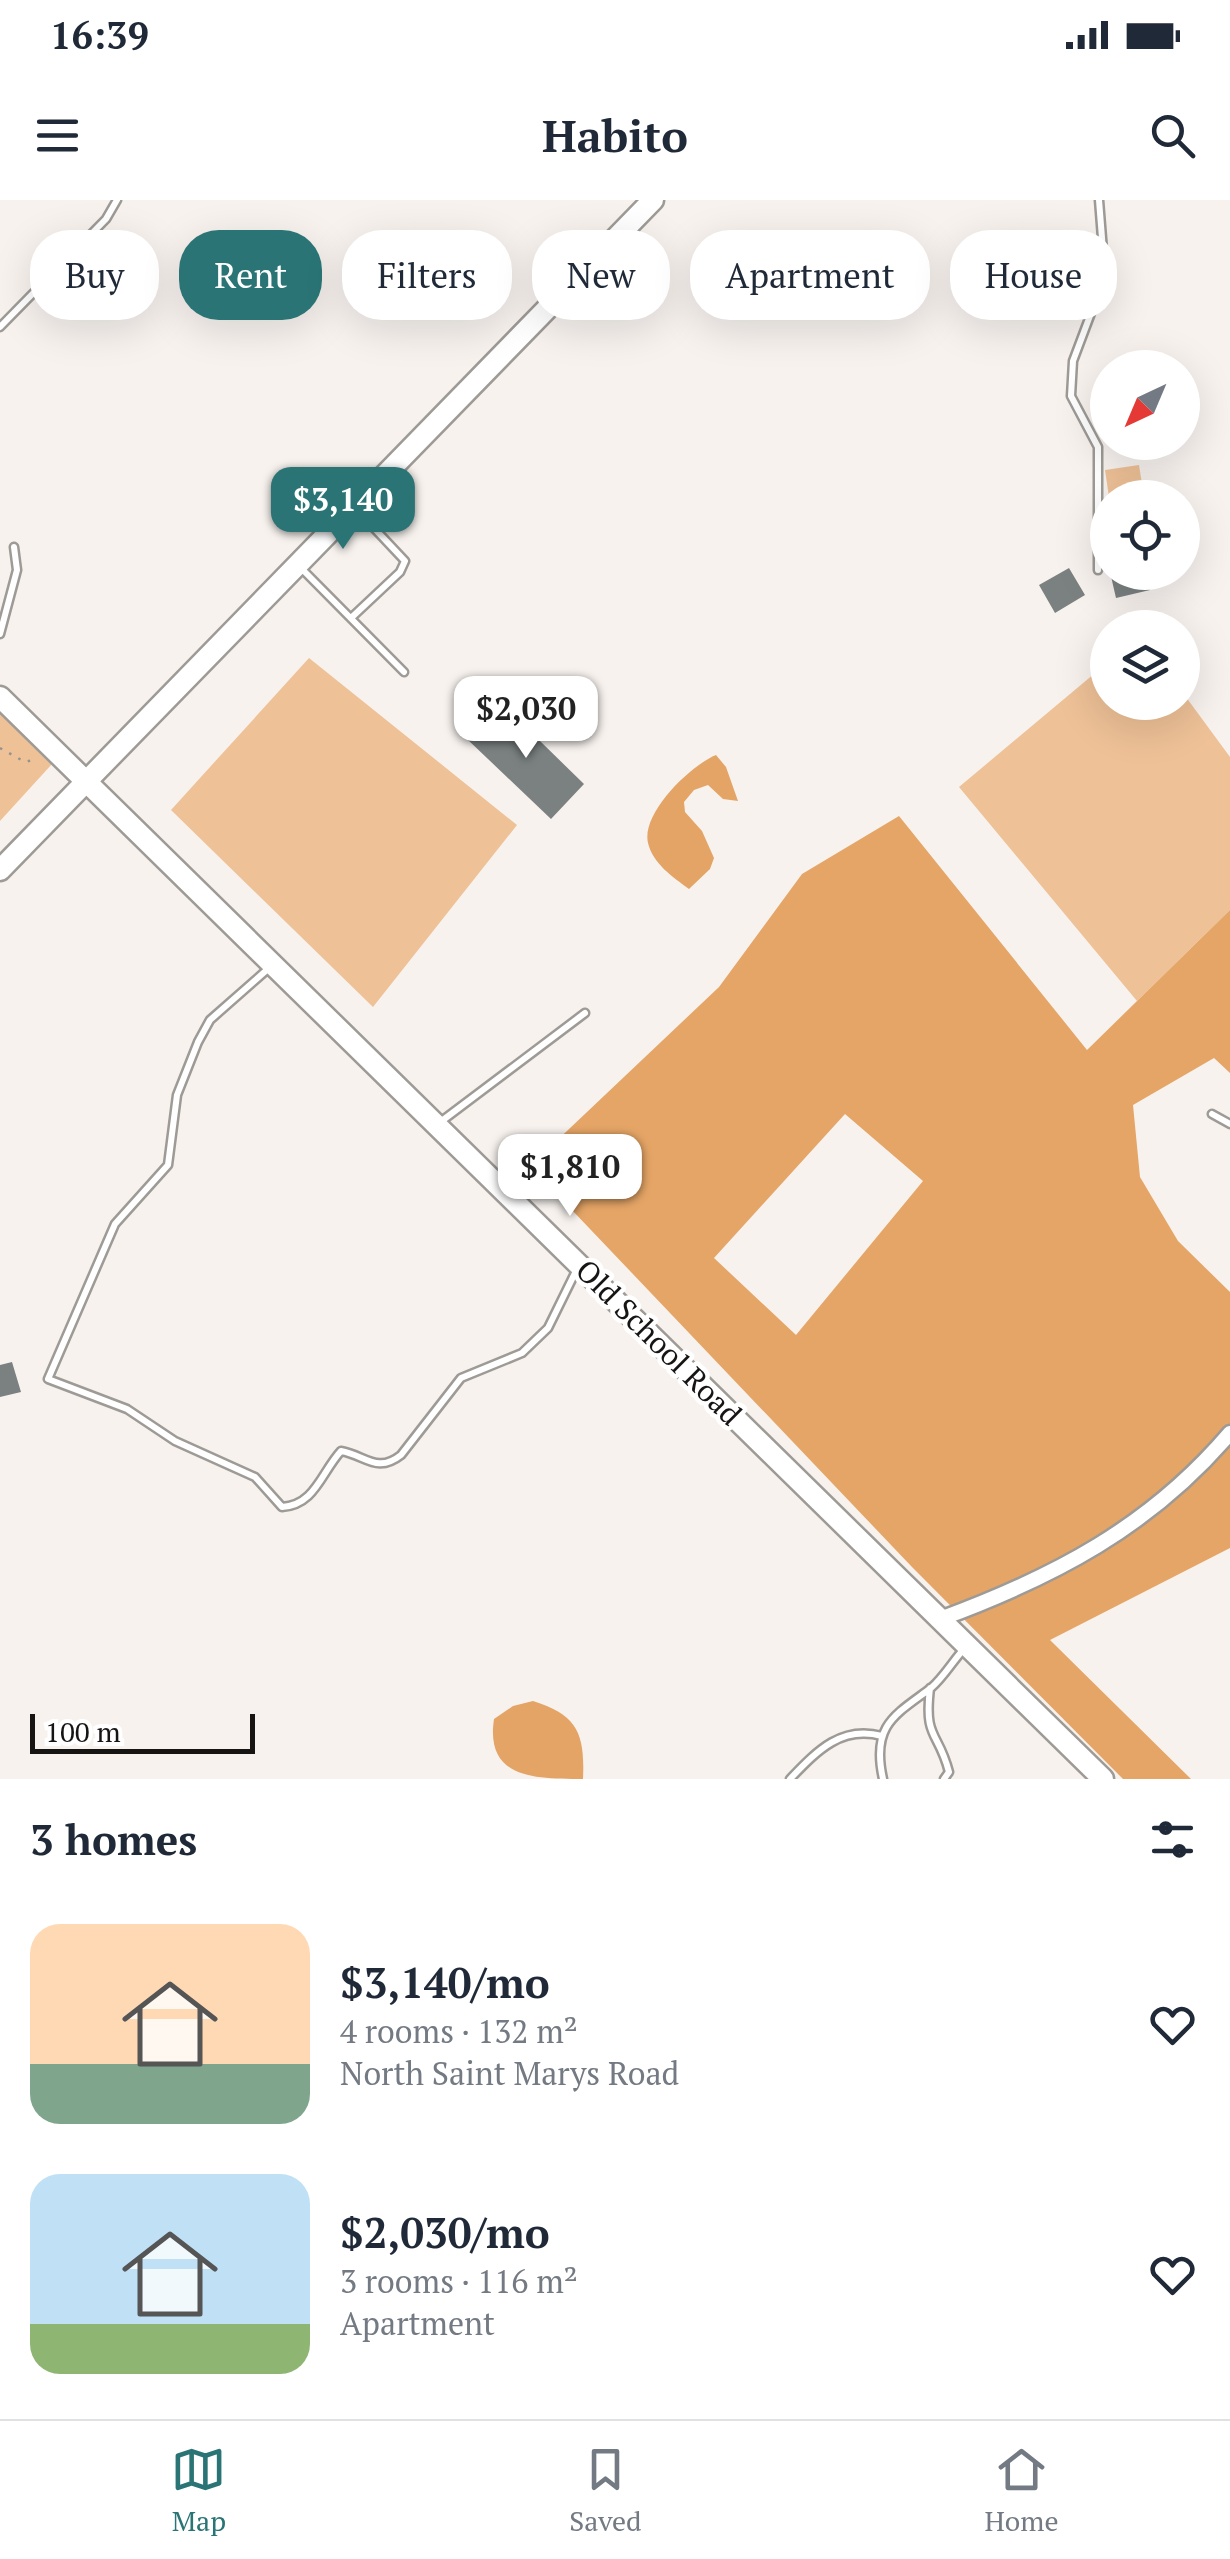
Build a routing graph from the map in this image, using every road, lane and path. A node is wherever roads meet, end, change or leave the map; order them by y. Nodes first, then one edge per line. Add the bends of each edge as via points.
1 (117, 200) edge
2 (653, 200) edge
3 (1098, 200) edge
4 (0, 326) edge
5 (1098, 480) edge
6 (353, 506) junction
7 (14, 547) dead end
8 (297, 564) junction
9 (351, 618) junction
10 (0, 634) edge
11 (404, 672) dead end
12 (0, 697) edge
13 (0, 748) edge
14 (57, 752) junction
15 (87, 782) junction
16 (0, 870) edge
17 (274, 964) junction
18 (585, 1013) dead end
19 (1212, 1114) dead end
20 (438, 1124) junction
21 (1230, 1124) edge
22 (580, 1264) junction
23 (1230, 1433) edge
24 (940, 1618) junction
25 (967, 1645) junction
26 (930, 1688) junction
27 (882, 1736) junction
28 (790, 1779) edge
29 (883, 1779) edge
30 (944, 1779) edge
31 (1103, 1779) edge

1 - 4 lane
2 - 6 street
3 - 5 lane via 1105,276 1073,360 1072,396 1098,448
6 - 8 street
6 - 9 lane via 405,561
7 - 10 lane via 17,570
8 - 9 lane
8 - 15 street
9 - 11 lane
12 - 14 street, Old School Road
13 - 14 path via 25,762
14 - 15 street, Old School Road
15 - 16 street
15 - 17 street, Old School Road
17 - 20 street, Old School Road
17 - 22 lane via 210,1020 198,1042 177,1096 168,1165 115,1224 48,1379 127,1408 175,1441 255,1478 282,1507 294,1506 308,1500 341,1451 362,1462 390,1464 461,1378 522,1353 548,1328
18 - 20 lane
19 - 21 lane
20 - 22 street, Old School Road
22 - 24 street, Old School Road
23 - 24 street via 1108,1543
24 - 25 street, Old School Road
25 - 26 lane
25 - 31 street, Old School Road
26 - 27 lane via 899,1708
26 - 30 lane via 927,1724 945,1758
27 - 28 lane via 844,1735
27 - 29 lane

